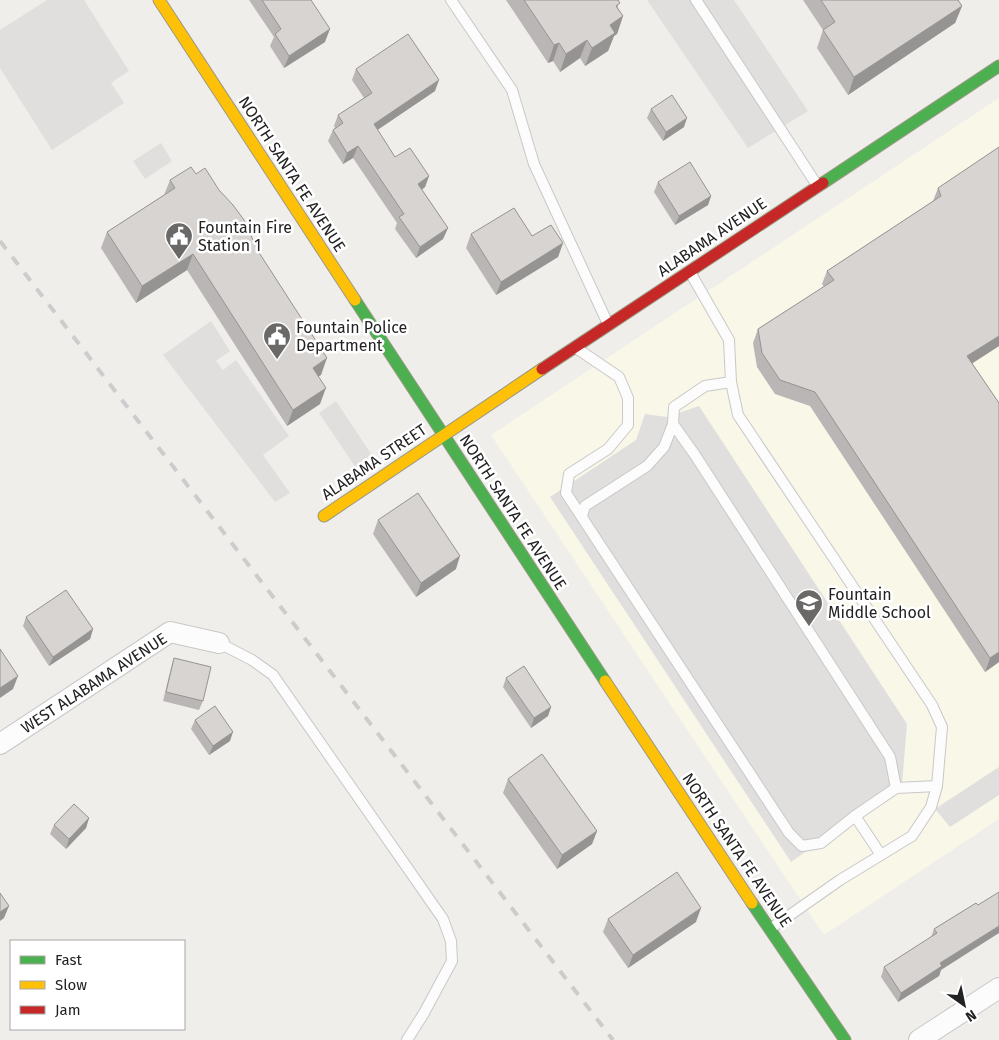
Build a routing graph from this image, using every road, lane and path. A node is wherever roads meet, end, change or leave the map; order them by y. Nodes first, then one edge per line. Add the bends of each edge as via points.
1 (159, 0) edge
2 (451, 0) edge
3 (696, 0) edge
4 (999, 66) edge
5 (818, 186) junction
6 (689, 271) junction
7 (609, 325) junction
8 (575, 347) junction
9 (731, 382) junction
10 (673, 424) junction
11 (443, 435) junction
12 (324, 516) dead end
13 (582, 516) junction
14 (219, 643) joint
15 (0, 744) edge
16 (937, 786) junction
17 (896, 788) junction
18 (855, 816) junction
19 (881, 855) junction
20 (770, 930) junction
21 (999, 988) edge
22 (939, 1034) edge
23 (407, 1040) edge
24 (845, 1040) edge
25 (919, 1040) edge

1 - 11 main road, NORTH SANTA FE AVENUE
2 - 7 lane via 512,90 534,164
3 - 5 lane
4 - 5 main road, ALABAMA AVENUE
5 - 6 main road, ALABAMA AVENUE
6 - 7 main road, ALABAMA AVENUE
6 - 9 lane via 728,340
7 - 8 main road, ALABAMA AVENUE
8 - 11 main road, ALABAMA AVENUE
8 - 13 lane via 619,377 628,398 628,425 608,449 569,474 566,493
9 - 10 lane via 704,386 674,407
9 - 16 lane via 738,415 932,705 942,727
10 - 13 lane via 664,448 647,466 585,506
10 - 17 lane via 890,757
11 - 12 main road, ALABAMA STREET
11 - 20 main road, NORTH SANTA FE AVENUE
13 - 18 lane via 789,833 802,846 821,843
14 - 15 street, WEST ALABAMA AVENUE via 170,632
14 - 23 lane via 273,675 443,919 451,941 452,961
16 - 17 lane
16 - 19 lane via 932,807 912,836
17 - 18 lane
18 - 19 lane
19 - 20 lane
20 - 24 main road, NORTH SANTA FE AVENUE
21 - 22 street
22 - 25 street

